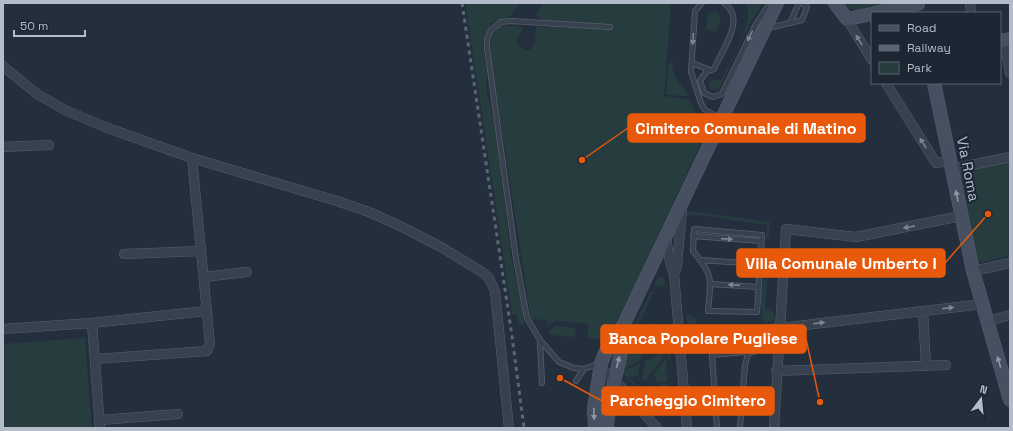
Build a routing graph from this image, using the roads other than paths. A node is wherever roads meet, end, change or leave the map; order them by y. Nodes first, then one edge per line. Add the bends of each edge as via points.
1 (702, 3) edge
2 (724, 3) edge
3 (770, 3) edge
4 (777, 3) edge
5 (798, 3) edge
6 (802, 3) edge
7 (835, 3) edge
8 (919, 7) edge
9 (883, 12) edge
10 (871, 14) edge
11 (847, 19) junction
12 (790, 23) junction
13 (610, 27) dead end
14 (765, 28) junction
15 (1005, 40) edge
16 (871, 58) edge
17 (692, 63) junction
18 (3, 66) edge
19 (710, 70) junction
20 (1010, 73) edge
21 (887, 84) edge
22 (934, 84) edge
23 (698, 87) junction
24 (722, 120) junction
25 (49, 145) dead end
26 (3, 147) edge
27 (1010, 157) edge
28 (192, 158) junction
29 (951, 165) junction
30 (962, 216) junction
31 (672, 235) junction
32 (201, 251) junction
33 (124, 254) dead end
34 (700, 260) junction
35 (760, 264) junction
36 (1010, 264) edge
37 (973, 271) junction
38 (247, 272) dead end
39 (204, 277) junction
40 (710, 284) junction
41 (759, 287) junction
42 (983, 304) junction
43 (206, 311) junction
44 (923, 311) junction
45 (1010, 315) edge
46 (988, 321) junction
47 (92, 323) junction
48 (780, 328) junction
49 (3, 329) edge
50 (680, 339) junction
51 (540, 340) junction
52 (617, 343) junction
53 (778, 349) junction
54 (748, 354) junction
55 (95, 359) junction
56 (946, 365) dead end
57 (926, 366) junction
58 (598, 368) junction
59 (584, 369) junction
60 (776, 371) junction
61 (614, 380) junction
62 (576, 381) dead end
63 (542, 383) dead end
64 (1010, 400) edge
65 (178, 414) dead end
66 (100, 424) edge
67 (509, 428) edge
68 (595, 428) edge
69 (607, 428) edge
70 (657, 428) edge
71 (686, 428) edge
72 (717, 428) edge
73 (740, 428) edge
74 (774, 428) edge

1 -> 17 lane via 695,11
2 - 19 lane via 731,7 734,28 714,69
3 -> 23 lane via 755,26 722,94 716,97 708,96
4 - 14 main road
5 - 12 lane
6 - 12 lane via 807,8 802,20
7 - 11 main road
8 - 9 main road
10 - 11 main road
16 -> 11 street
12 - 14 lane
13 - 51 lane via 511,21 494,26 487,39 516,260 527,318
14 - 24 main road
15 - 20 street
17 - 19 lane
17 - 23 lane via 693,82
18 - 28 street via 37,94 65,110
19 - 23 lane via 703,74
29 -> 21 street via 936,163
22 - 29 main road, Via Roma
23 - 24 lane via 704,109
24 - 31 main road via 683,202
25 - 26 street
27 - 29 street
28 - 32 street
28 - 67 street via 369,212 441,247 482,272 489,278 495,291
30 -> 29 main road, Via Roma
30 - 37 main road, Via Roma
30 -> 48 street via 856,237 786,229
31 - 50 street via 670,262 674,274
31 - 52 main road via 623,326
32 - 33 street
32 - 39 street
34 - 35 lane
34 - 35 lane via 693,251 694,229 762,235
34 - 40 lane via 708,269
35 - 41 lane
36 - 37 street
37 - 42 main road, Via Roma
38 - 39 street
39 - 43 street
41 -> 40 lane
40 - 41 lane via 708,310 756,312
44 -> 42 street
42 - 46 main road, Via Roma
43 - 47 street
43 - 55 street via 210,344 207,351
48 -> 44 street
44 - 57 street
45 - 46 street
64 -> 46 main road, Via Roma
47 - 49 street
47 - 55 street
48 - 50 street
48 - 53 street
50 - 52 street
50 - 71 street
51 - 59 lane via 559,362
51 - 63 lane
52 - 58 main road via 605,353
61 -> 52 main road
53 - 54 lane via 762,349
53 - 60 street
54 - 72 lane via 744,352 712,355
54 - 73 lane
55 - 66 street
56 - 57 street
57 - 60 street
58 - 59 lane
58 - 61 street
58 -> 68 main road
59 - 62 lane
60 - 74 street
61 - 69 main road
61 - 70 street
65 - 66 street

